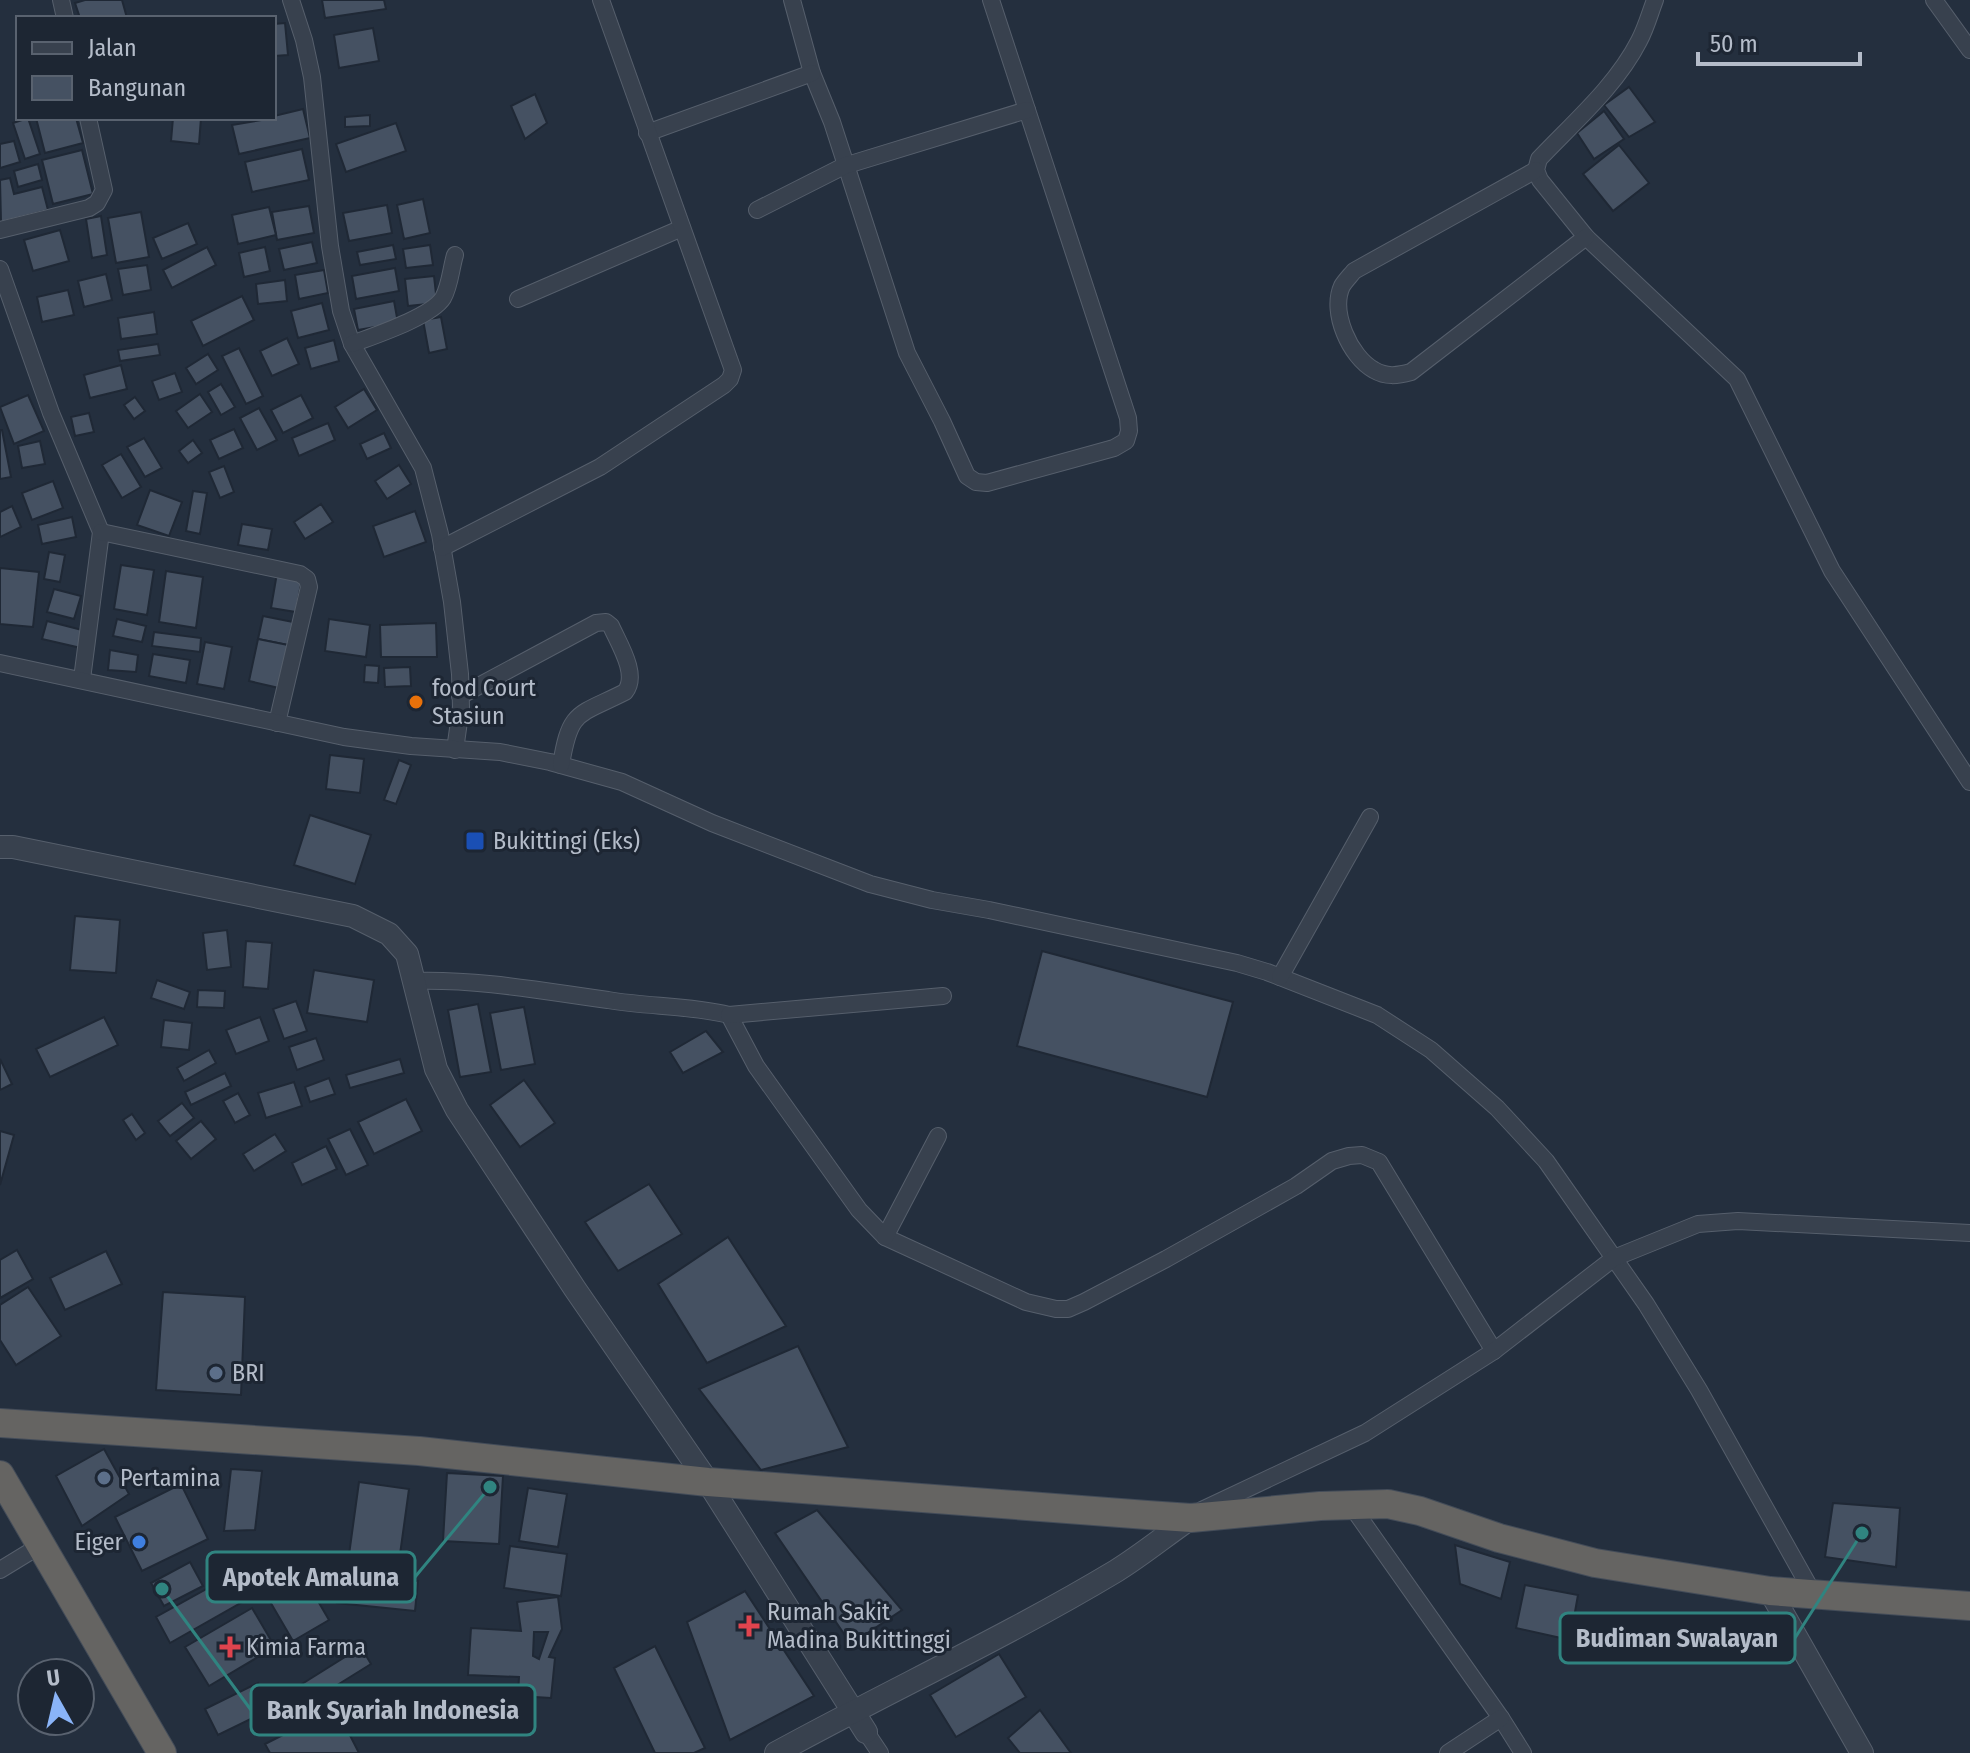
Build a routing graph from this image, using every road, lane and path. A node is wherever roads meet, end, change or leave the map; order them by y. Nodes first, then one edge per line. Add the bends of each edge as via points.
1 (291, 0) edge
2 (601, 0) edge
3 (792, 0) edge
4 (991, 0) edge
5 (1655, 0) edge
6 (1934, 0) edge
7 (1970, 50) edge
8 (812, 73) junction
9 (1027, 110) junction
10 (88, 120) edge
11 (647, 133) junction
12 (844, 166) junction
13 (1536, 170) junction
14 (757, 210) dead end
15 (682, 228) junction
16 (0, 230) edge
17 (1586, 237) junction
18 (455, 255) dead end
19 (0, 269) edge
20 (3, 287) edge
21 (518, 299) dead end
22 (352, 344) junction
23 (101, 532) junction
24 (442, 548) junction
25 (0, 663) edge
26 (82, 679) junction
27 (460, 696) junction
28 (277, 723) junction
29 (455, 750) junction
30 (561, 765) junction
31 (1970, 782) edge
32 (1370, 817) dead end
33 (0, 847) edge
34 (1280, 977) junction
35 (413, 981) junction
36 (943, 996) dead end
37 (729, 1015) junction
38 (938, 1136) dead end
39 (1970, 1233) edge
40 (885, 1237) junction
41 (1614, 1258) junction
42 (1494, 1351) junction
43 (0, 1423) edge
44 (0, 1475) edge
45 (708, 1482) junction
46 (1350, 1504) junction
47 (1191, 1518) junction
48 (41, 1545) junction
49 (0, 1570) edge
50 (1770, 1591) junction
51 (1814, 1595) junction
52 (1970, 1606) edge
53 (852, 1711) junction
54 (1501, 1718) junction
55 (866, 1732) joint
56 (162, 1753) edge
57 (776, 1753) edge
58 (880, 1753) edge
59 (1448, 1753) edge
60 (1523, 1753) edge
61 (1862, 1753) edge

1 - 22 street via 312,77 335,281
2 - 11 street
3 - 8 street
4 - 9 street
5 - 13 street via 1624,66 1539,159
6 - 7 street
8 - 11 street
8 - 12 street
9 - 12 street
9 - 12 street via 1128,418 1126,441 1114,448 987,483 967,476 907,353
10 - 16 street via 104,190 97,203
11 - 15 street
12 - 14 street
13 - 17 street
13 - 17 street via 1354,271 1338,300 1354,352 1372,370 1389,376 1411,372
15 - 21 street
15 - 24 street via 732,361 730,379 600,467
17 - 31 street via 1737,379 1832,571
18 - 22 street via 446,293 436,307
19 - 20 street
20 - 23 street
22 - 24 street via 423,468
23 - 26 street
23 - 28 street via 307,579
24 - 27 street
25 - 26 street
26 - 28 street
27 - 29 street
27 - 30 street via 606,622 631,685 570,724
28 - 29 street
29 - 30 street via 500,752
30 - 34 street via 622,782 870,884 1237,963
32 - 34 street
33 - 35 street via 353,916 389,934 407,954
34 - 41 street via 1377,1015 1431,1050 1497,1108 1546,1161
35 - 37 street via 491,982
35 - 45 street via 436,1069 457,1110
36 - 37 street
37 - 40 street via 772,1090 859,1210
38 - 40 street
39 - 41 street via 1719,1220
40 - 42 street via 1026,1302 1068,1309 1166,1259 1332,1161 1362,1155 1379,1162
41 - 42 street
41 - 51 street via 1699,1390
42 - 47 street via 1365,1433
43 - 45 highway via 419,1451
44 - 48 highway
45 - 47 highway
45 - 53 street
46 - 47 highway
46 - 50 highway via 1420,1511 1595,1563
46 - 54 street
47 - 53 street via 1118,1570
48 - 49 street
48 - 56 highway
50 - 51 highway
50 - 61 street
51 - 52 highway
53 - 55 street
53 - 57 street
54 - 59 street
54 - 60 street
55 - 58 street

